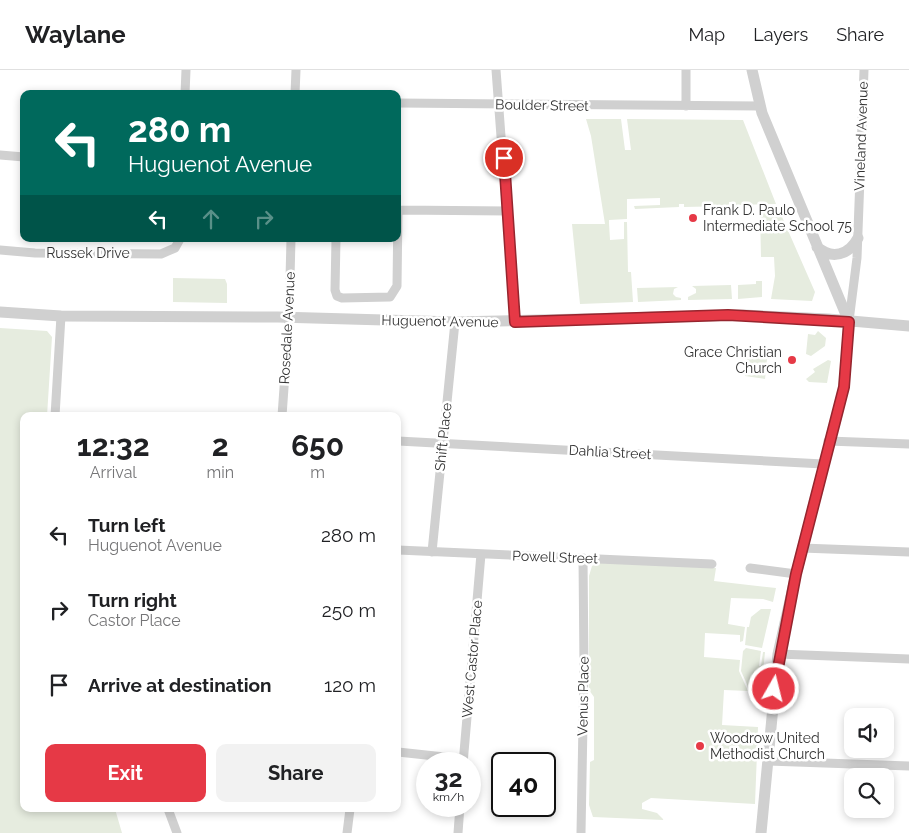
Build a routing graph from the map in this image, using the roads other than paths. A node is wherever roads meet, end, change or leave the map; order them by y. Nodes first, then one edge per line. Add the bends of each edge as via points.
1 (186, 70) edge
2 (296, 70) edge
3 (496, 70) edge
4 (686, 70) edge
5 (752, 70) edge
6 (864, 70) edge
7 (185, 90) edge
8 (295, 90) edge
9 (401, 103) edge
10 (499, 105) junction
11 (686, 106) junction
12 (760, 106) junction
13 (0, 155) edge
14 (20, 157) edge
15 (401, 210) edge
16 (508, 211) junction
17 (858, 238) junction
18 (178, 242) edge
19 (291, 242) edge
20 (336, 242) edge
21 (398, 242) edge
22 (817, 247) junction
23 (0, 250) edge
24 (0, 312) edge
25 (61, 316) junction
26 (289, 317) junction
27 (455, 322) junction
28 (515, 322) junction
29 (849, 322) junction
30 (909, 326) edge
31 (55, 412) edge
32 (282, 412) edge
33 (401, 441) edge
34 (828, 441) junction
35 (442, 443) junction
36 (909, 444) edge
37 (823, 464) junction
38 (802, 548) junction
39 (401, 550) edge
40 (432, 552) junction
41 (909, 552) edge
42 (481, 554) junction
43 (583, 558) junction
44 (712, 564) dead end
45 (750, 568) dead end
46 (796, 574) junction
47 (778, 654) junction
48 (909, 659) edge
49 (401, 752) edge
50 (464, 752) edge
51 (416, 754) edge
52 (768, 761) junction
53 (909, 766) edge
54 (169, 812) edge
55 (350, 812) edge
56 (459, 817) edge
57 (177, 833) edge
58 (347, 833) edge
59 (458, 833) edge
60 (581, 833) edge
61 (761, 833) edge

1 - 7 street
2 - 8 street
3 - 10 street
4 - 11 street
5 - 12 street
6 - 17 street, Vineland Avenue
9 - 10 street, Boulder Street
10 - 11 street, Boulder Street
10 - 16 street
11 - 12 street, Boulder Street
12 - 22 street
13 - 14 street
15 - 16 street
16 - 28 street
17 - 22 street via 849,250 840,254 827,254
17 - 29 street, Vineland Avenue
18 - 23 street, Russek Drive via 175,248 161,254
19 - 26 street, Rosedale Avenue
20 - 21 street via 335,290 342,298 390,297 397,286
22 - 29 street
24 - 25 street, Huguenot Avenue
25 - 26 street, Huguenot Avenue
25 - 31 street
26 - 27 street, Huguenot Avenue
26 - 32 street, Rosedale Avenue
27 - 28 street, Huguenot Avenue
27 - 35 street, Shift Place
28 - 29 street, Huguenot Avenue via 728,315
29 - 30 street, Huguenot Avenue
29 - 34 street via 844,387
33 - 35 street, Dahlia Street
34 - 36 street
34 - 37 street
35 - 37 street, Dahlia Street
35 - 40 street, Shift Place
37 - 38 street
38 - 41 street
38 - 46 street
39 - 40 street, Powell Street
40 - 42 street, Powell Street
42 - 43 street, Powell Street
42 - 50 street, West Castor Place
43 - 44 street, Powell Street
43 - 60 street, Venus Place
45 - 46 street
46 - 47 street
47 - 48 street
47 - 52 street
49 - 51 street
52 - 53 street
52 - 61 street
54 - 57 street
55 - 58 street
56 - 59 street

